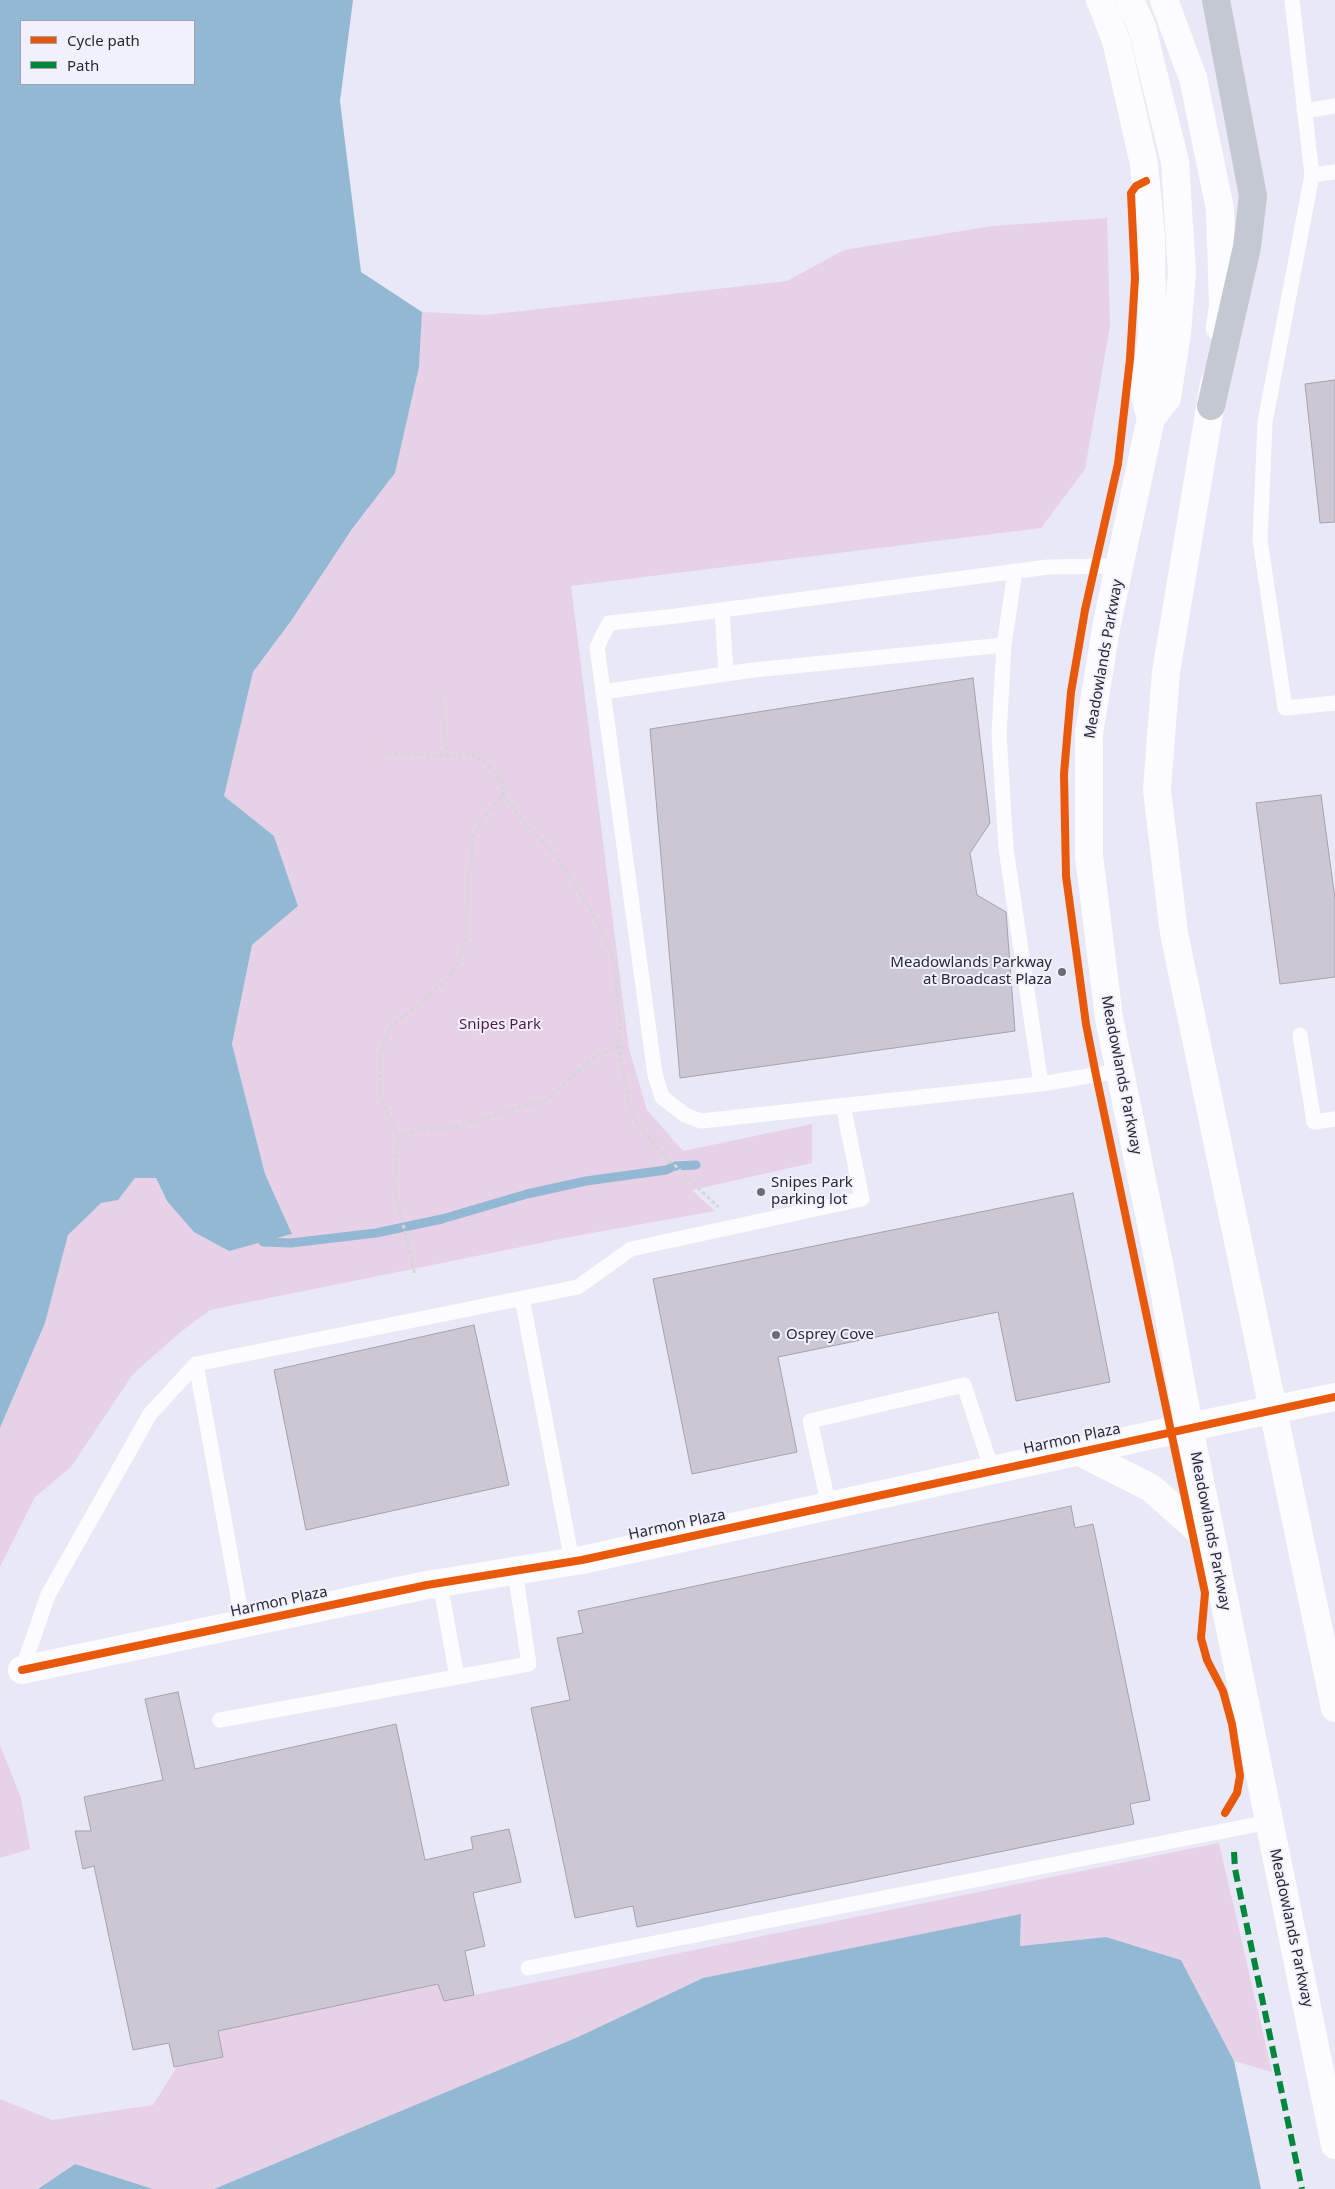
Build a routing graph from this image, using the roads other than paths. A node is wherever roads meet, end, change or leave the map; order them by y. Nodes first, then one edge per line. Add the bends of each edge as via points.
1 (1100, 0) edge
2 (1130, 0) edge
3 (1164, 0) edge
4 (1216, 0) edge
5 (1292, 0) edge
6 (1335, 106) edge
7 (1304, 111) junction
8 (1335, 172) edge
9 (1312, 175) junction
10 (1211, 406) junction
11 (1151, 418) junction
12 (1120, 566) junction
13 (1015, 571) junction
14 (722, 610) junction
15 (1004, 645) junction
16 (726, 674) junction
17 (603, 692) junction
18 (1335, 703) edge
19 (1300, 1035) dead end
20 (1119, 1071) junction
21 (1041, 1084) junction
22 (844, 1105) junction
23 (1335, 1119) edge
24 (522, 1298) junction
25 (196, 1364) junction
26 (1335, 1397) edge
27 (1274, 1410) junction
28 (1189, 1427) junction
29 (1078, 1451) junction
30 (992, 1470) junction
31 (829, 1506) junction
32 (1212, 1542) junction
33 (572, 1561) junction
34 (515, 1570) junction
35 (440, 1583) junction
36 (243, 1624) junction
37 (22, 1670) joint
38 (457, 1677) junction
39 (1335, 1708) edge
40 (220, 1720) dead end
41 (1269, 1822) junction
42 (528, 1968) dead end
43 (1335, 2145) edge

1 - 11 main road, Meadowlands Parkway via 1116,40 1144,164 1151,237 1152,336 1144,393
2 - 11 main road via 1142,28 1175,162 1182,272 1167,398
3 - 10 main road via 1193,78 1220,209 1223,305
4 - 10 highway via 1253,196 1247,247
5 - 7 lane
6 - 7 lane
7 - 9 lane
8 - 9 lane
9 - 18 lane via 1265,422 1260,540 1285,708
10 - 27 main road via 1166,672 1157,790 1174,933
11 - 12 main road, Meadowlands Parkway
12 - 13 lane
12 - 20 main road, Meadowlands Parkway via 1089,733 1089,856 1109,1018
13 - 14 lane
13 - 15 lane
14 - 16 lane
14 - 17 lane via 609,622 597,647
15 - 16 lane
15 - 21 lane via 999,735 1006,849
16 - 17 lane
17 - 22 lane via 655,1075 662,1097 701,1121
19 - 23 lane via 1314,1122
20 - 21 lane
20 - 28 main road, Meadowlands Parkway
21 - 22 lane
22 - 24 lane via 862,1199 630,1249 578,1287
24 - 25 lane
24 - 33 lane
25 - 36 lane
25 - 37 lane via 150,1414 48,1595
26 - 27 main road, Harmon Plaza
27 - 28 main road, Harmon Plaza
27 - 39 main road
28 - 29 main road, Harmon Plaza
28 - 32 main road, Meadowlands Parkway
29 - 30 main road, Harmon Plaza
29 - 32 main road via 1151,1488
30 - 31 main road, Harmon Plaza
30 - 31 lane via 964,1384 810,1420
31 - 33 main road, Harmon Plaza
32 - 41 main road, Meadowlands Parkway
33 - 34 main road, Harmon Plaza
34 - 35 main road, Harmon Plaza
34 - 38 lane via 529,1664
35 - 36 main road, Harmon Plaza
35 - 38 lane
36 - 37 main road, Harmon Plaza
38 - 40 lane
41 - 42 lane
41 - 43 main road, Meadowlands Parkway

